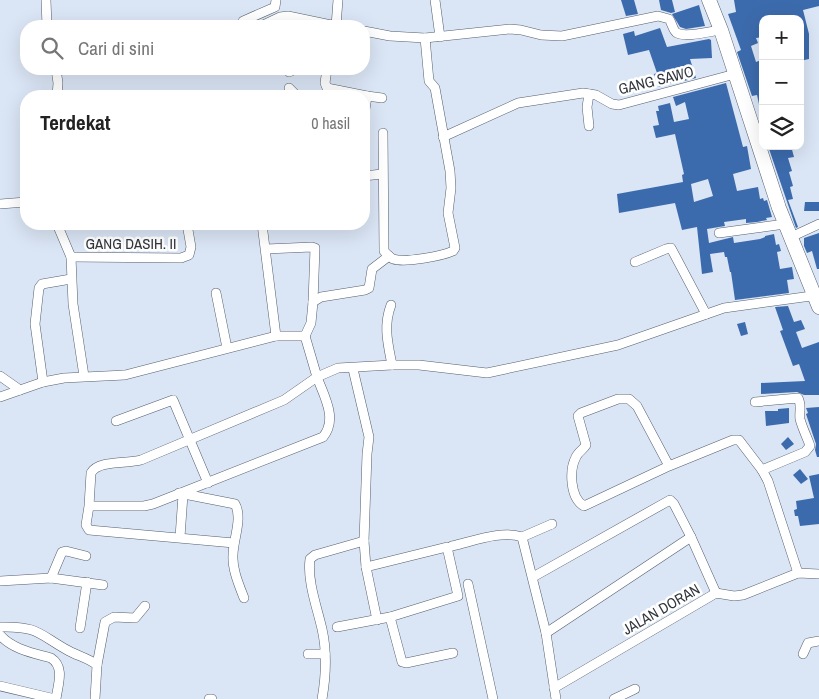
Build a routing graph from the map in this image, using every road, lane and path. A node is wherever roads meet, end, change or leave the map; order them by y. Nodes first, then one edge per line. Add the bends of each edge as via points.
1 (46, 0) edge
2 (276, 0) edge
3 (338, 0) edge
4 (435, 0) edge
5 (709, 0) edge
6 (47, 20) edge
7 (245, 20) edge
8 (275, 20) edge
9 (307, 20) edge
10 (336, 20) edge
11 (721, 30) junction
12 (370, 32) edge
13 (440, 37) junction
14 (425, 38) junction
15 (736, 74) junction
16 (57, 75) edge
17 (326, 75) edge
18 (57, 90) edge
19 (338, 90) edge
20 (589, 94) junction
21 (370, 96) edge
22 (382, 98) dead end
23 (589, 126) dead end
24 (383, 133) dead end
25 (443, 137) junction
26 (382, 174) junction
27 (370, 175) edge
28 (20, 202) edge
29 (0, 204) edge
30 (819, 224) edge
31 (59, 230) edge
32 (188, 230) edge
33 (263, 230) edge
34 (788, 230) junction
35 (719, 233) dead end
36 (266, 249) junction
37 (388, 256) junction
38 (71, 257) junction
39 (635, 262) dead end
40 (71, 279) junction
41 (216, 293) dead end
42 (818, 300) edge
43 (313, 302) junction
44 (391, 305) dead end
45 (706, 314) junction
46 (276, 336) junction
47 (305, 336) junction
48 (227, 348) junction
49 (392, 365) junction
50 (352, 368) junction
51 (0, 376) edge
52 (84, 376) junction
53 (317, 376) junction
54 (43, 382) junction
55 (20, 390) junction
56 (0, 397) edge
57 (755, 402) dead end
58 (116, 421) dead end
59 (189, 439) junction
60 (669, 466) junction
61 (762, 470) junction
62 (208, 483) junction
63 (181, 494) junction
64 (89, 506) junction
65 (552, 524) dead end
66 (180, 537) junction
67 (691, 537) junction
68 (522, 538) junction
69 (364, 541) junction
70 (234, 543) junction
71 (452, 546) dead end
72 (86, 556) dead end
73 (366, 567) junction
74 (798, 573) junction
75 (819, 574) edge
76 (533, 577) junction
77 (51, 578) junction
78 (0, 581) edge
79 (87, 582) junction
80 (468, 584) dead end
81 (103, 585) dead end
82 (716, 593) junction
83 (244, 598) dead end
84 (145, 606) dead end
85 (390, 617) junction
86 (377, 620) junction
87 (337, 627) dead end
88 (0, 628) edge
89 (80, 628) dead end
90 (546, 633) junction
91 (0, 634) edge
92 (819, 640) edge
93 (453, 653) dead end
94 (308, 654) dead end
95 (325, 654) junction
96 (803, 654) dead end
97 (97, 665) junction
98 (0, 686) edge
99 (554, 688) junction
100 (634, 689) dead end
101 (55, 699) edge
102 (94, 699) edge
103 (322, 699) edge
104 (493, 699) edge
105 (556, 699) edge
106 (614, 699) edge

1 - 6 street
2 - 7 street via 275,7
3 - 10 street
4 - 13 street
5 - 11 main road
8 - 9 street via 288,16
11 - 13 street via 678,33 670,21 658,16 562,36 510,29
11 - 15 main road
12 - 14 street
13 - 14 street
14 - 25 street via 429,81 435,88
15 - 20 street, GANG SAWO via 619,105
15 - 34 main road
16 - 18 street
17 - 19 street via 328,88
20 - 23 street
20 - 25 street via 518,103
21 - 22 street
24 - 26 street
25 - 37 street via 452,188 448,213 455,248 450,252 410,260 395,260
26 - 27 street
26 - 37 street via 384,251
28 - 29 street
30 - 34 street
31 - 38 street
32 - 38 street, GANG DASIH. II via 189,255 181,258
33 - 36 street
34 - 35 street
34 - 42 main road
36 - 43 street via 315,248
36 - 46 street
37 - 43 street via 372,269 369,288 321,297
38 - 40 street
39 - 45 street via 671,248
40 - 52 street
40 - 54 street via 42,284 39,288 35,324
41 - 48 street
42 - 45 street via 724,308
43 - 47 street via 311,323
44 - 49 street via 386,330
45 - 49 street via 618,345 487,373
46 - 47 street
46 - 48 street
47 - 53 street
48 - 52 street via 131,374
49 - 50 street
50 - 53 street via 338,368
50 - 69 street via 369,437
51 - 55 street
52 - 54 street
53 - 59 street via 284,400
53 - 62 street via 330,417 329,428 323,437
54 - 55 street
55 - 56 street
57 - 61 street via 798,398 801,422 810,443 805,452
58 - 59 street via 173,400
59 - 62 street
59 - 64 street via 141,460 94,468
60 - 60 street via 582,506 576,498 572,480 576,458 586,445 578,416 618,399 629,398 637,406
60 - 61 street via 738,439
61 - 74 street
62 - 63 street
63 - 64 street via 144,506
63 - 66 street
63 - 70 street via 236,504 238,518
64 - 66 street via 86,524 89,530
65 - 68 street
66 - 70 street
67 - 76 street via 674,504 668,500
67 - 82 street
67 - 90 street
68 - 71 street via 497,536
68 - 76 street
69 - 73 street
69 - 95 street via 315,554 310,559 311,582
70 - 83 street via 233,563
72 - 77 street via 62,552
73 - 85 street via 447,547 458,596
73 - 86 street
74 - 75 street, JALAN DORAN
74 - 82 street, JALAN DORAN via 743,594
76 - 90 street
77 - 78 street
77 - 79 street
79 - 81 street
79 - 89 street
80 - 104 street
82 - 99 street, JALAN DORAN
84 - 97 street via 135,618 114,617 105,622
85 - 86 street
85 - 93 street via 402,662
86 - 87 street
88 - 97 street via 33,629
90 - 99 street
91 - 101 street via 16,647 56,661 60,672
92 - 96 street via 808,643
94 - 95 street
95 - 103 street
97 - 102 street
98 - 101 street
99 - 105 street
100 - 106 street

